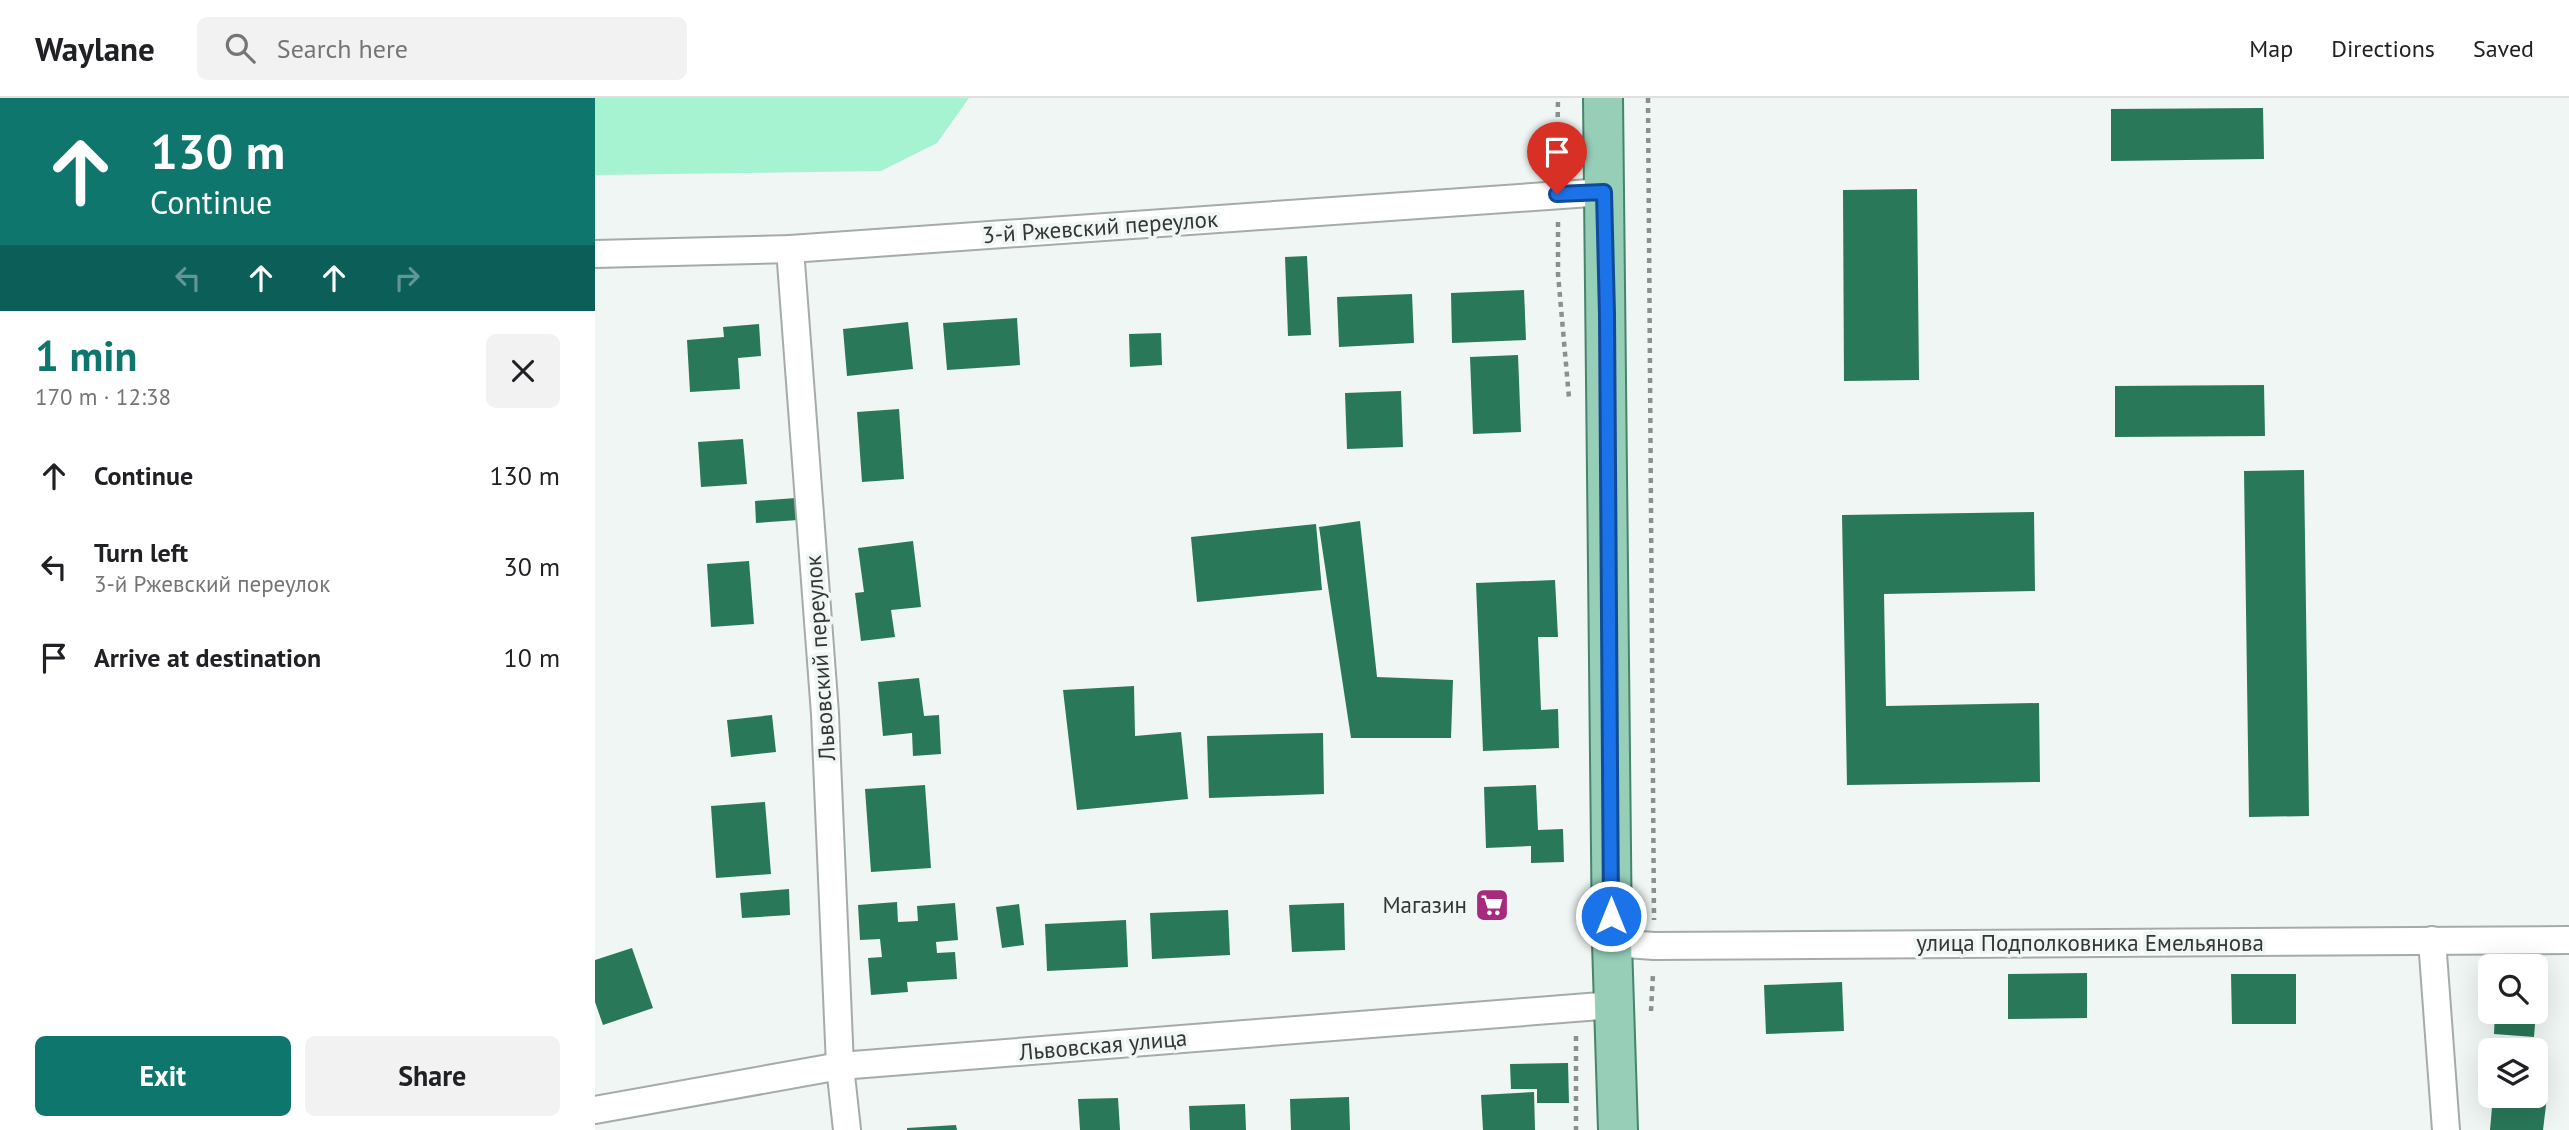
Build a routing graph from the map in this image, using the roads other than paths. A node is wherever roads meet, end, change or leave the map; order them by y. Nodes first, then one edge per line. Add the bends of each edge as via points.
1 (1603, 98) edge
2 (1604, 192) junction
3 (790, 249) junction
4 (595, 254) edge
5 (2432, 940) junction
6 (2569, 940) edge
7 (1612, 943) junction
8 (1613, 1004) junction
9 (840, 1066) junction
10 (595, 1110) edge
11 (847, 1130) edge
12 (1618, 1130) edge
13 (2446, 1130) edge

1 - 2 main road
2 - 3 street, 3-й Ржевский переулок
2 - 7 main road
3 - 4 street, 3-й Ржевский переулок
3 - 9 street, Львовский переулок via 825,714
5 - 6 street, улица Подполковника Емельянова
5 - 7 street, улица Подполковника Емельянова
5 - 13 street
7 - 8 main road
8 - 9 street, Львовская улица
8 - 12 main road
9 - 10 street, Львовская улица
9 - 11 street, Львовский переулок

